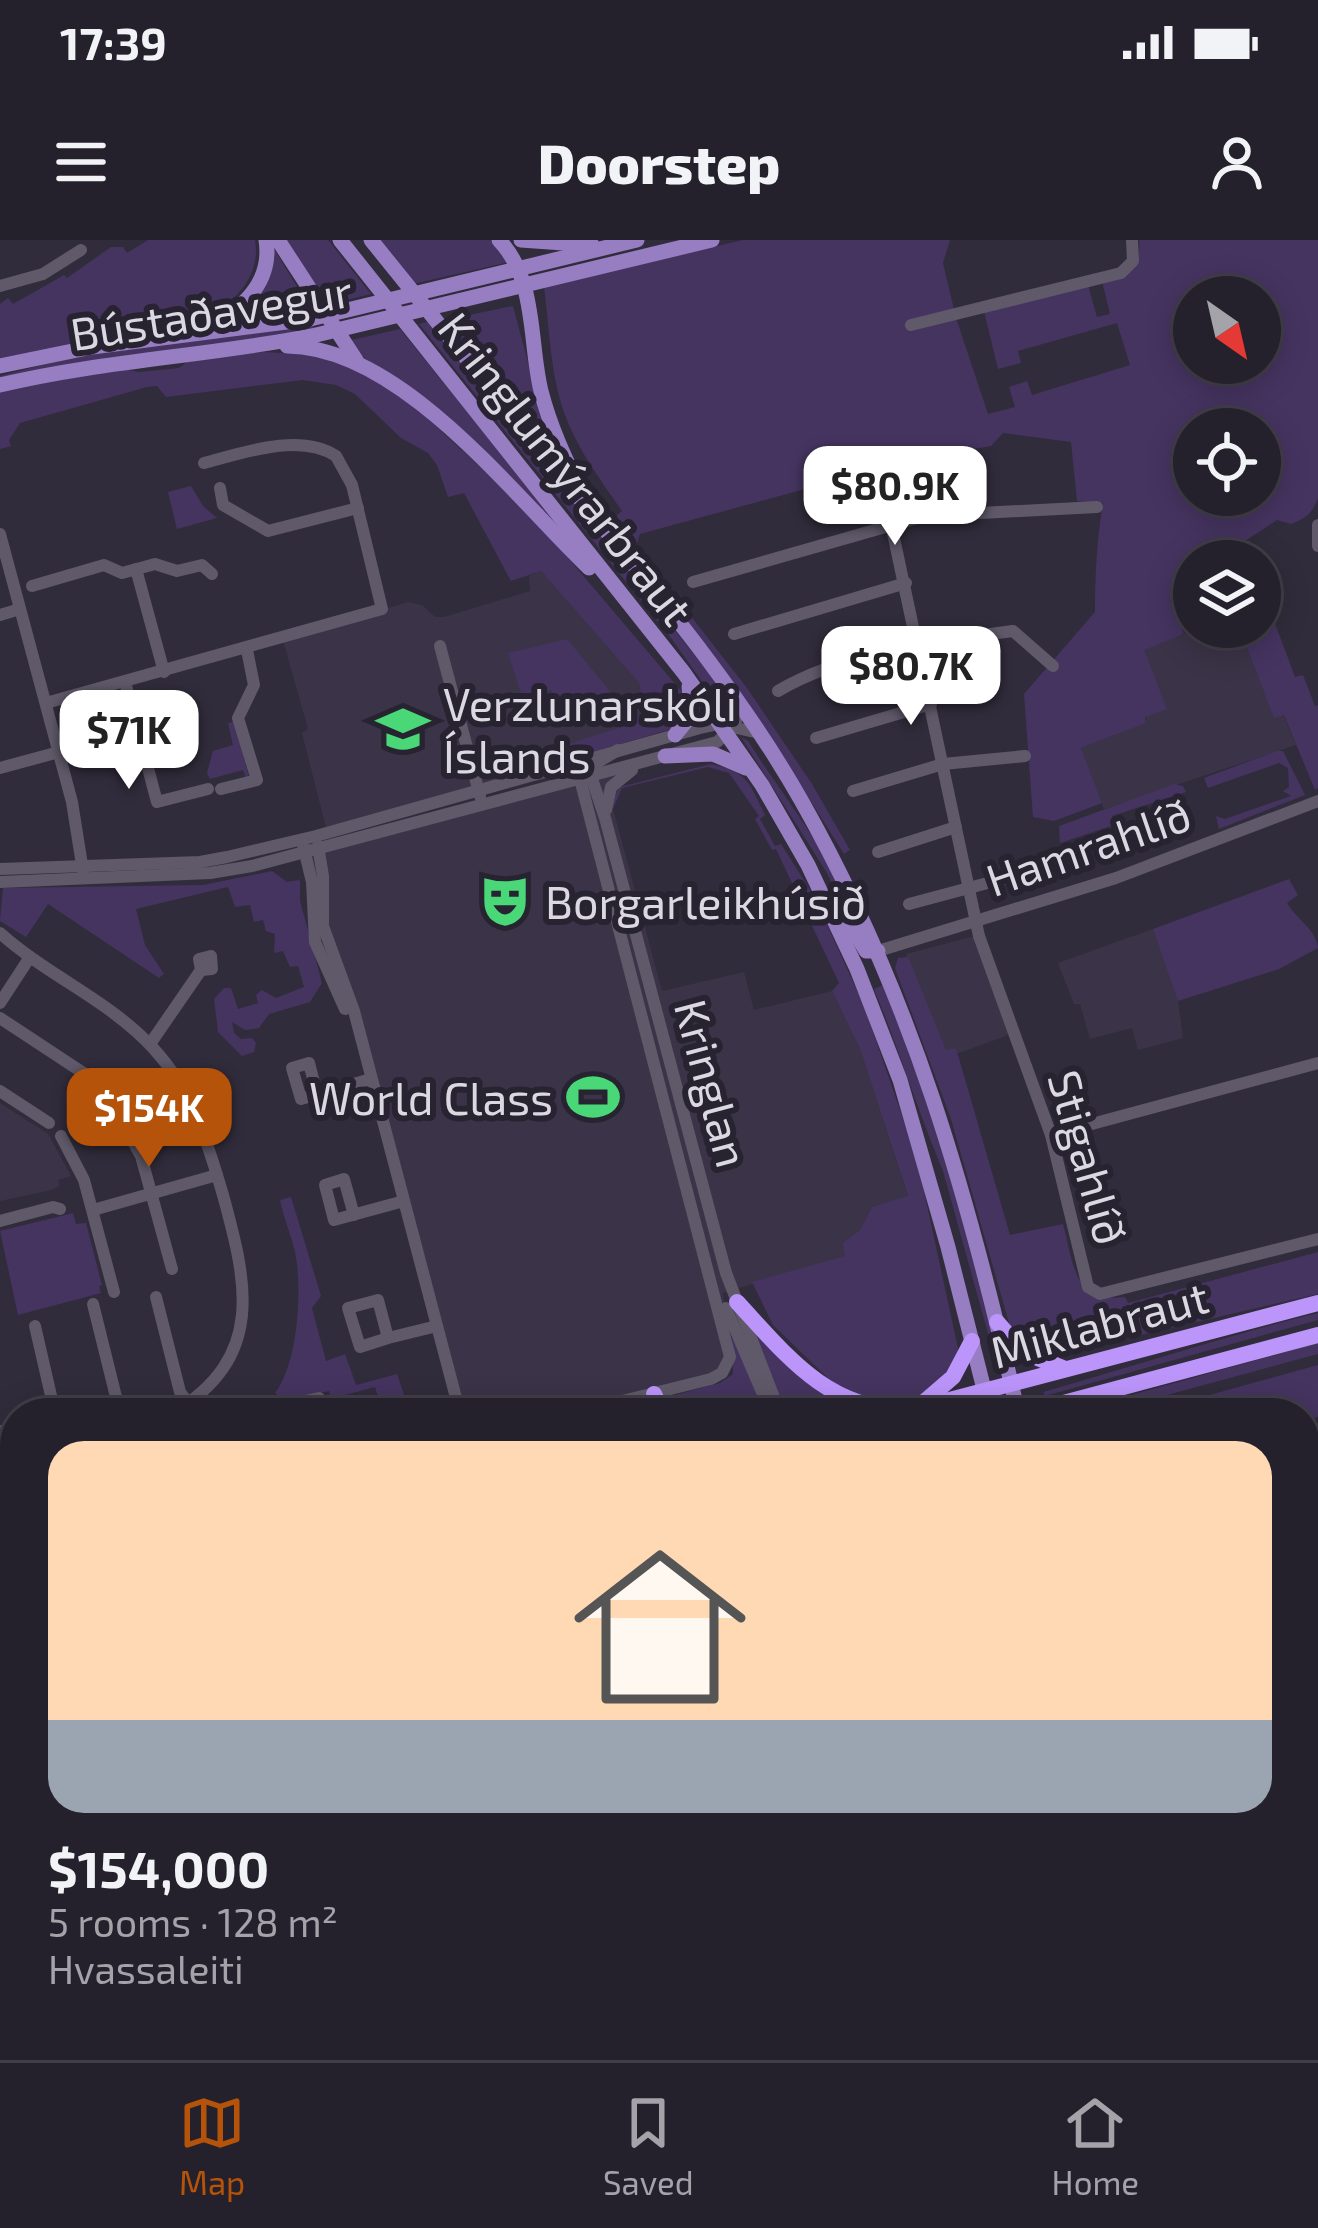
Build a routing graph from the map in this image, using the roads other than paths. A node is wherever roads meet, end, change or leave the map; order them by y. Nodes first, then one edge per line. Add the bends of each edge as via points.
1 (266, 240) edge
2 (278, 240) edge
3 (340, 240) edge
4 (370, 240) edge
5 (499, 240) edge
6 (521, 240) edge
7 (637, 240) edge
8 (712, 240) edge
9 (1132, 240) edge
10 (81, 250) dead end
11 (520, 278) junction
12 (0, 286) edge
13 (325, 315) junction
14 (911, 325) dead end
15 (335, 331) junction
16 (190, 334) junction
17 (260, 346) junction
18 (357, 362) junction
19 (0, 366) edge
20 (0, 385) edge
21 (204, 463) dead end
22 (220, 488) dead end
23 (1097, 507) dead end
24 (358, 508) junction
25 (591, 512) junction
26 (891, 524) junction
27 (1318, 525) edge
28 (0, 534) edge
29 (1318, 547) edge
30 (136, 569) junction
31 (212, 574) dead end
32 (693, 582) dead end
33 (906, 583) junction
34 (32, 586) dead end
35 (623, 600) junction
36 (20, 609) junction
37 (0, 615) edge
38 (734, 634) dead end
39 (919, 644) junction
40 (440, 646) dead end
41 (247, 650) junction
42 (1053, 666) dead end
43 (164, 672) junction
44 (684, 673) junction
45 (125, 682) junction
46 (778, 692) dead end
47 (46, 704) junction
48 (740, 704) junction
49 (931, 704) junction
50 (727, 729) junction
51 (759, 733) junction
52 (676, 735) junction
53 (816, 738) dead end
54 (618, 750) junction
55 (59, 752) junction
56 (665, 756) junction
57 (1025, 756) dead end
58 (646, 762) junction
59 (943, 764) junction
60 (0, 768) edge
61 (560, 768) junction
62 (753, 773) junction
63 (585, 776) junction
64 (853, 790) dead end
65 (481, 798) junction
66 (1318, 801) edge
67 (605, 818) junction
68 (956, 827) junction
69 (310, 844) junction
70 (878, 852) dead end
71 (0, 869) edge
72 (1040, 869) dead end
73 (83, 872) junction
74 (0, 882) edge
75 (968, 888) junction
76 (909, 904) dead end
77 (830, 909) junction
78 (975, 922) junction
79 (0, 933) edge
80 (878, 950) junction
81 (31, 957) junction
82 (201, 970) dead end
83 (0, 1003) edge
84 (0, 1018) edge
85 (150, 1045) junction
86 (1318, 1063) edge
87 (88, 1076) dead end
88 (371, 1079) junction
89 (0, 1091) edge
90 (105, 1092) dead end
91 (317, 1094) dead end
92 (49, 1123) dead end
93 (1051, 1135) junction
94 (62, 1136) dead end
95 (217, 1175) junction
96 (152, 1195) junction
97 (404, 1201) junction
98 (60, 1209) dead end
99 (93, 1210) junction
100 (354, 1215) dead end
101 (0, 1220) edge
102 (1318, 1239) edge
103 (172, 1269) dead end
104 (713, 1280) junction
105 (115, 1292) dead end
106 (156, 1298) dead end
107 (737, 1302) junction
108 (93, 1304) dead end
109 (1318, 1304) edge
110 (997, 1322) junction
111 (35, 1326) dead end
112 (437, 1326) junction
113 (1318, 1335) edge
114 (388, 1338) dead end
115 (972, 1341) junction
116 (1066, 1369) junction
117 (1011, 1384) junction
118 (984, 1391) junction
119 (654, 1394) junction
120 (52, 1398) edge
121 (116, 1398) edge
122 (184, 1398) edge
123 (198, 1398) edge
124 (456, 1398) edge
125 (637, 1398) edge
126 (656, 1398) edge
127 (764, 1398) edge
128 (775, 1398) edge
129 (840, 1398) edge
130 (926, 1398) edge
131 (957, 1398) edge
132 (986, 1398) edge
133 (1016, 1398) edge
134 (1089, 1398) edge

1 - 16 main road via 267,262 253,293
2 - 13 main road
3 - 35 main road, Kringlumýrarbraut
4 - 25 main road, Kringlumýrarbraut
5 - 11 main road
6 - 7 main road
7 - 11 main road, Bústaðavegur
8 - 11 main road, Bústaðavegur
9 - 14 street via 1133,261 1121,273
10 - 12 street via 43,274
11 - 13 main road, Bústaðavegur via 458,283
11 - 15 main road, Bústaðavegur
11 - 25 main road via 547,411
13 - 15 main road
13 - 16 main road, Bústaðavegur
15 - 17 main road, Bústaðavegur
15 - 18 main road
16 - 19 main road, Bústaðavegur
17 - 18 main road via 311,348
17 - 20 main road, Bústaðavegur
18 - 35 main road via 437,419
21 - 24 street via 276,447 328,451 342,463
22 - 24 street via 224,505 268,531
23 - 26 street
24 - 41 street via 382,610
25 - 48 main road, Kringlumýrarbraut
26 - 32 street
26 - 33 street, Stigahlíð
27 - 29 street
28 - 36 street
30 - 31 street via 202,565
30 - 34 street via 104,565
30 - 43 street
33 - 38 street
33 - 39 street, Stigahlíð
35 - 44 main road, Kringlumýrarbraut
36 - 37 street
36 - 47 street
39 - 42 street via 1013,631
39 - 46 street
39 - 49 street, Stigahlíð
40 - 65 street
41 - 43 street
41 - 45 street via 254,685 238,718 257,780 157,802
43 - 45 street
44 - 50 main road, Kringlumýrarbraut
44 - 52 main road via 693,706
45 - 47 street
47 - 55 street
48 - 50 street
48 - 51 main road, Kringlumýrarbraut
49 - 53 street
49 - 59 street, Stigahlíð
50 - 51 street
50 - 52 street
50 - 56 street
50 - 62 main road, Kringlumýrarbraut
51 - 80 main road, Kringlumýrarbraut
52 - 54 street
54 - 61 street
54 - 63 street
55 - 60 street
55 - 73 street
56 - 58 street
56 - 62 main road via 712,754
57 - 59 street
58 - 63 street
58 - 67 street via 611,787
59 - 64 street
59 - 68 street, Stigahlíð
61 - 63 street
61 - 65 street
62 - 77 main road, Kringlumýrarbraut
63 - 65 street
63 - 67 street, Kringlan
63 - 104 street, Kringlan
65 - 69 street
66 - 78 street, Hamrahlíð
67 - 107 street, Kringlan
68 - 70 street
68 - 75 street, Stigahlíð
69 - 73 street via 210,873
69 - 88 street via 324,892 323,926
71 - 73 street
72 - 75 street
73 - 74 street
75 - 76 street
75 - 78 street, Stigahlíð
77 - 80 main road via 844,914 860,946
77 - 115 main road, Kringlumýrarbraut via 900,1080
78 - 80 street, Hamrahlíð
78 - 93 street, Stigahlíð
79 - 81 street
80 - 110 main road, Kringlumýrarbraut via 952,1150
81 - 83 street
81 - 85 street
82 - 85 street
84 - 87 street
85 - 95 street via 193,1105
86 - 93 street
88 - 91 street
88 - 97 street
89 - 92 street
90 - 96 street via 141,1156
93 - 102 street, Stigahlíð via 1088,1287 1100,1294
94 - 99 street
95 - 96 street
95 - 123 street via 245,1301 227,1360
96 - 99 street
96 - 103 street
97 - 100 street
97 - 112 street
98 - 101 street
99 - 105 street
104 - 119 street, Kringlan via 729,1365 711,1379
104 - 127 street, Kringlan
106 - 122 street
107 - 128 street, Kringlan
107 - 129 highway
108 - 121 street
109 - 116 highway, Miklabraut
110 - 116 highway via 1023,1352
110 - 117 main road, Kringlumýrarbraut
111 - 120 street
112 - 114 street
112 - 124 street
113 - 134 highway, Miklabraut
115 - 118 main road, Kringlumýrarbraut
115 - 130 highway via 950,1382
116 - 117 highway, Miklabraut
117 - 118 highway, Miklabraut
117 - 133 main road, Kringlumýrarbraut
118 - 131 highway, Miklabraut
118 - 132 main road, Kringlumýrarbraut
119 - 125 street, Kringlan
119 - 126 highway

